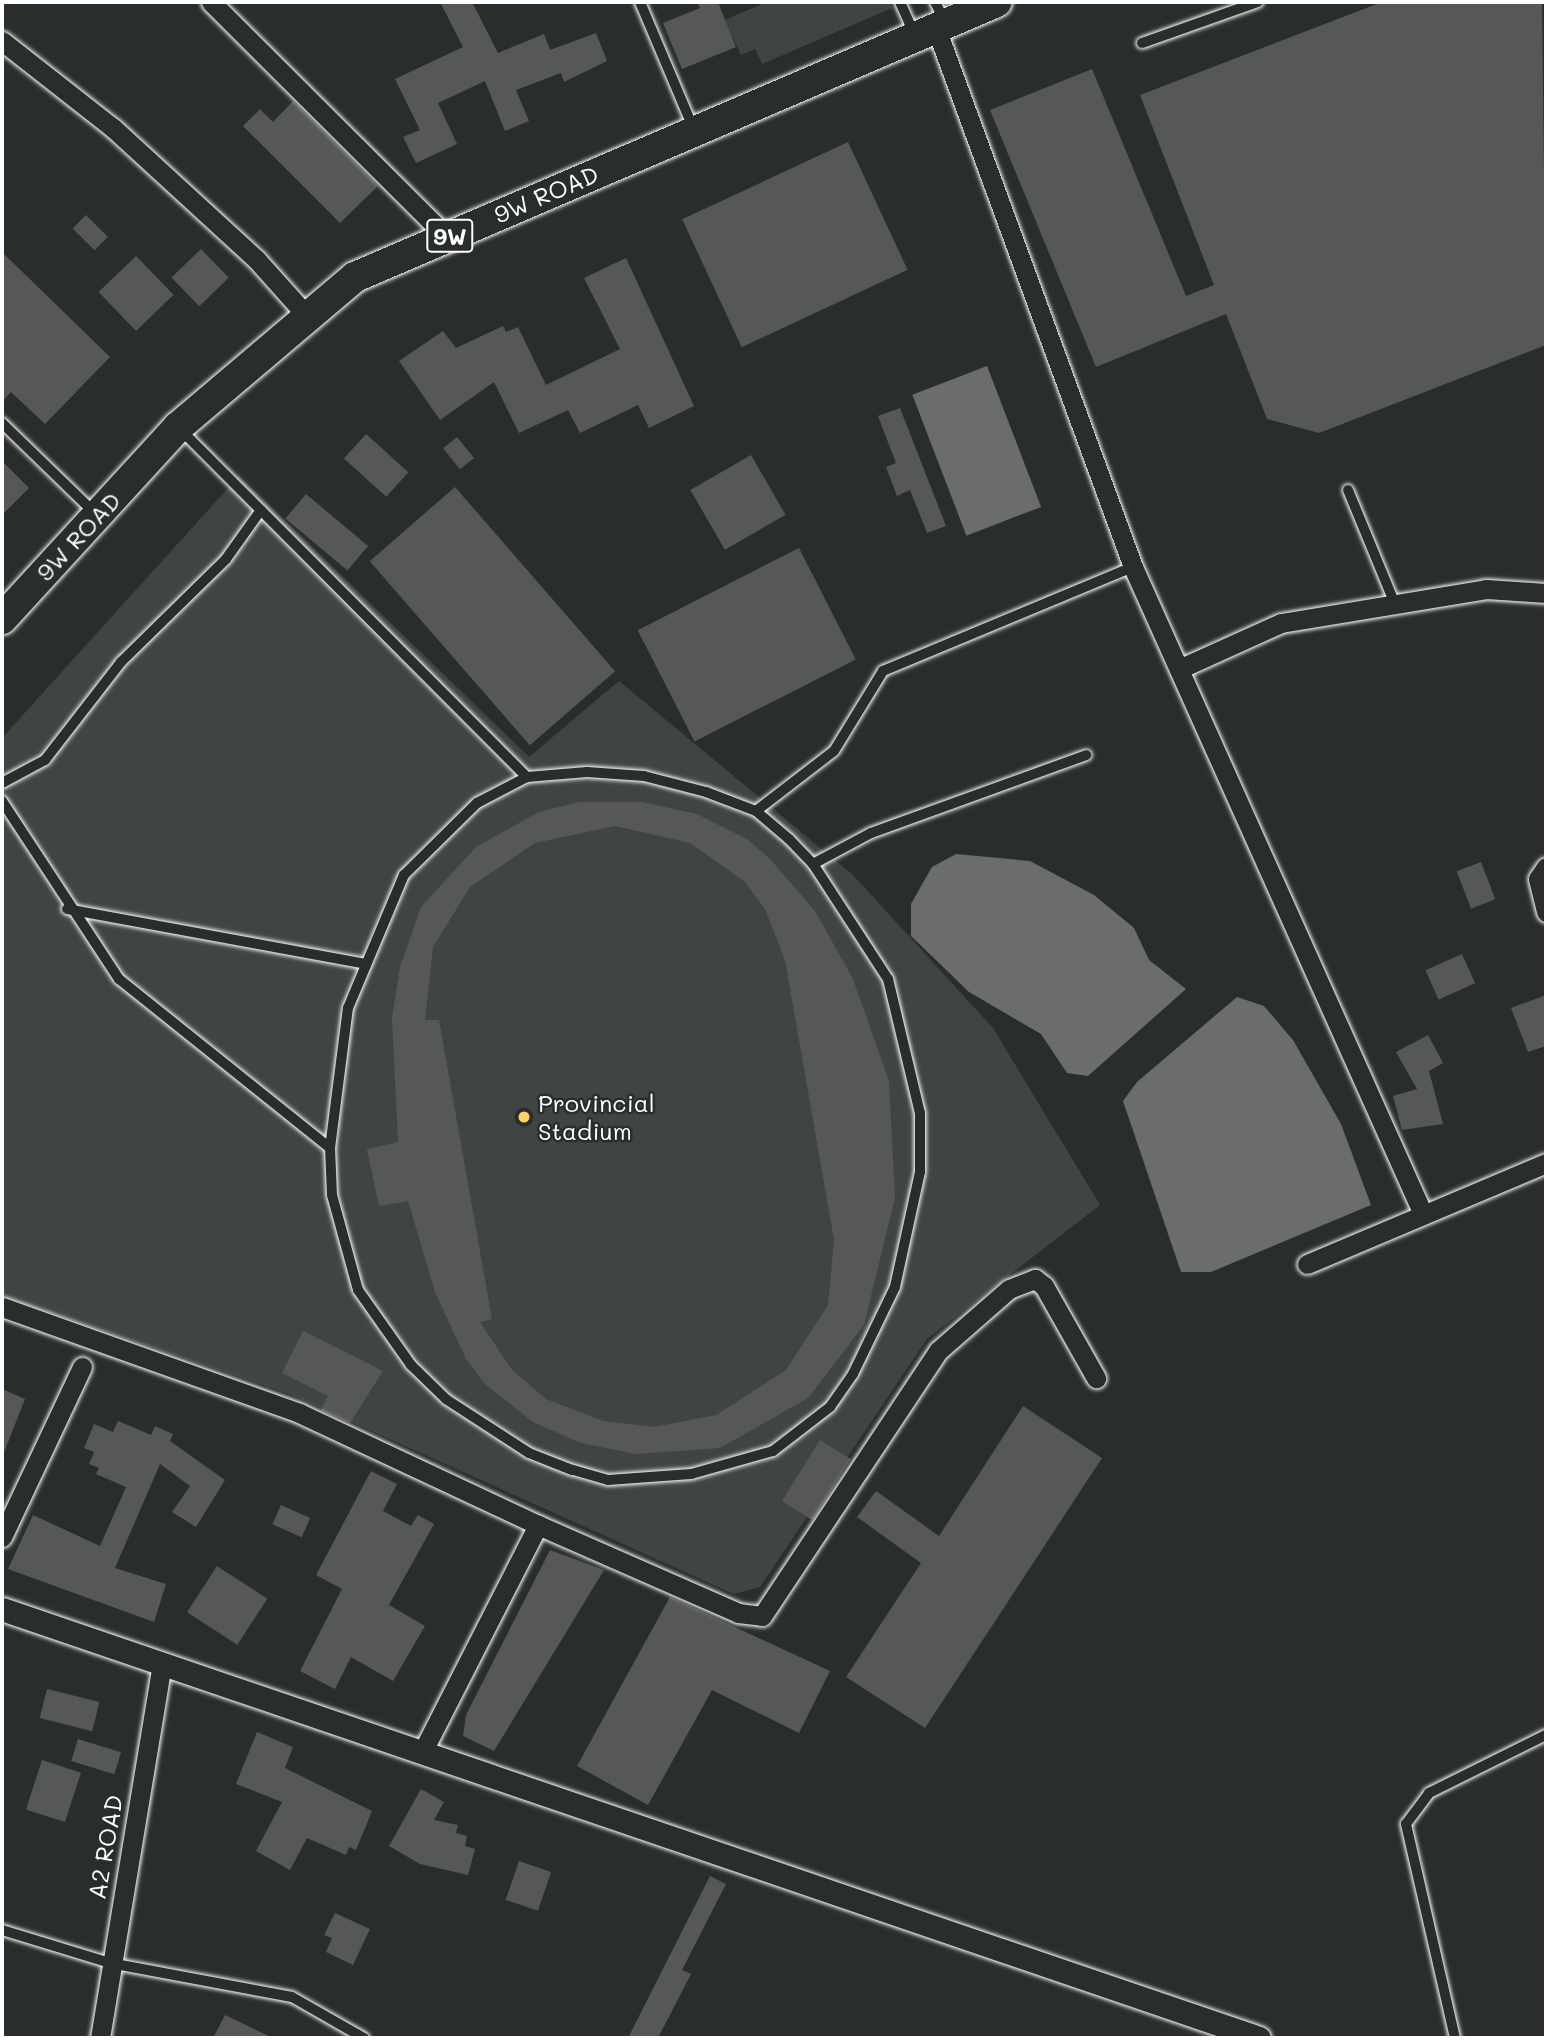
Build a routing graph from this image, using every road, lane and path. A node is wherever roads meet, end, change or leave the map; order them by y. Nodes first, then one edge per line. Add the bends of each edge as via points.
1 (211, 2) edge
2 (640, 2) edge
3 (900, 2) edge
4 (998, 2) edge
5 (1258, 2) edge
6 (933, 23) edge
7 (2, 41) edge
8 (1142, 43) dead end
9 (695, 130) junction
10 (447, 237) junction
11 (306, 315) junction
12 (2, 423) edge
13 (178, 426) junction
14 (1348, 490) dead end
15 (261, 510) junction
16 (97, 515) junction
17 (1133, 567) junction
18 (1546, 593) edge
19 (1395, 604) junction
20 (2, 619) edge
21 (1179, 669) junction
22 (1086, 755) dead end
23 (527, 777) junction
24 (2, 783) edge
25 (2, 801) edge
26 (756, 811) junction
27 (813, 864) junction
28 (1546, 867) edge
29 (67, 909) junction
30 (1546, 912) edge
31 (362, 963) junction
32 (330, 1148) junction
33 (1546, 1163) edge
34 (1422, 1212) junction
35 (1307, 1265) dead end
36 (2, 1307) edge
37 (82, 1367) dead end
38 (1096, 1378) dead end
39 (538, 1525) junction
40 (2, 1537) edge
41 (2, 1609) edge
42 (162, 1664) junction
43 (1546, 1735) edge
44 (422, 1753) junction
45 (2, 1930) edge
46 (110, 1963) junction
47 (100, 2038) edge
48 (365, 2038) edge
49 (1259, 2038) edge
50 (1455, 2038) edge

1 - 10 street
2 - 9 lane
3 - 6 lane
4 - 6 main road, 9W ROAD / 9W
5 - 8 lane
6 - 9 main road, 9W ROAD / 9W
6 - 17 street
7 - 11 street via 113,128 256,259
9 - 10 main road, 9W ROAD / 9W
10 - 11 main road, 9W ROAD / 9W via 355,277
11 - 13 main road, 9W ROAD / 9W
12 - 16 lane
13 - 15 lane
13 - 16 main road, 9W ROAD / 9W
14 - 19 lane
15 - 23 lane
15 - 24 lane via 226,559 121,662 45,760
16 - 20 main road, 9W ROAD / 9W
17 - 21 street
17 - 26 lane via 883,671 834,751
18 - 19 street via 1486,589
19 - 21 street via 1280,623
21 - 34 street
22 - 27 lane via 871,833
23 - 26 lane via 644,776
23 - 31 lane via 477,803 430,844 404,875
25 - 29 lane
26 - 27 lane
27 - 32 lane via 888,979 920,1113 920,1172 895,1287 871,1343 830,1407 773,1451 691,1474 608,1480 529,1453 485,1428 411,1365 358,1290 332,1195
28 - 30 street via 1538,879
29 - 31 lane
29 - 32 lane via 119,979 170,1026
31 - 32 lane via 348,1008
33 - 34 street
34 - 35 street
36 - 39 street via 299,1413
37 - 40 street
38 - 39 street via 1044,1286 1035,1279 1009,1289 938,1351 761,1616 738,1613
39 - 44 street
41 - 42 street
42 - 44 street
42 - 46 street, A2 ROAD
43 - 50 lane via 1429,1793 1406,1824
44 - 49 street
45 - 46 lane
46 - 47 street, A2 ROAD
46 - 48 lane via 292,1997

